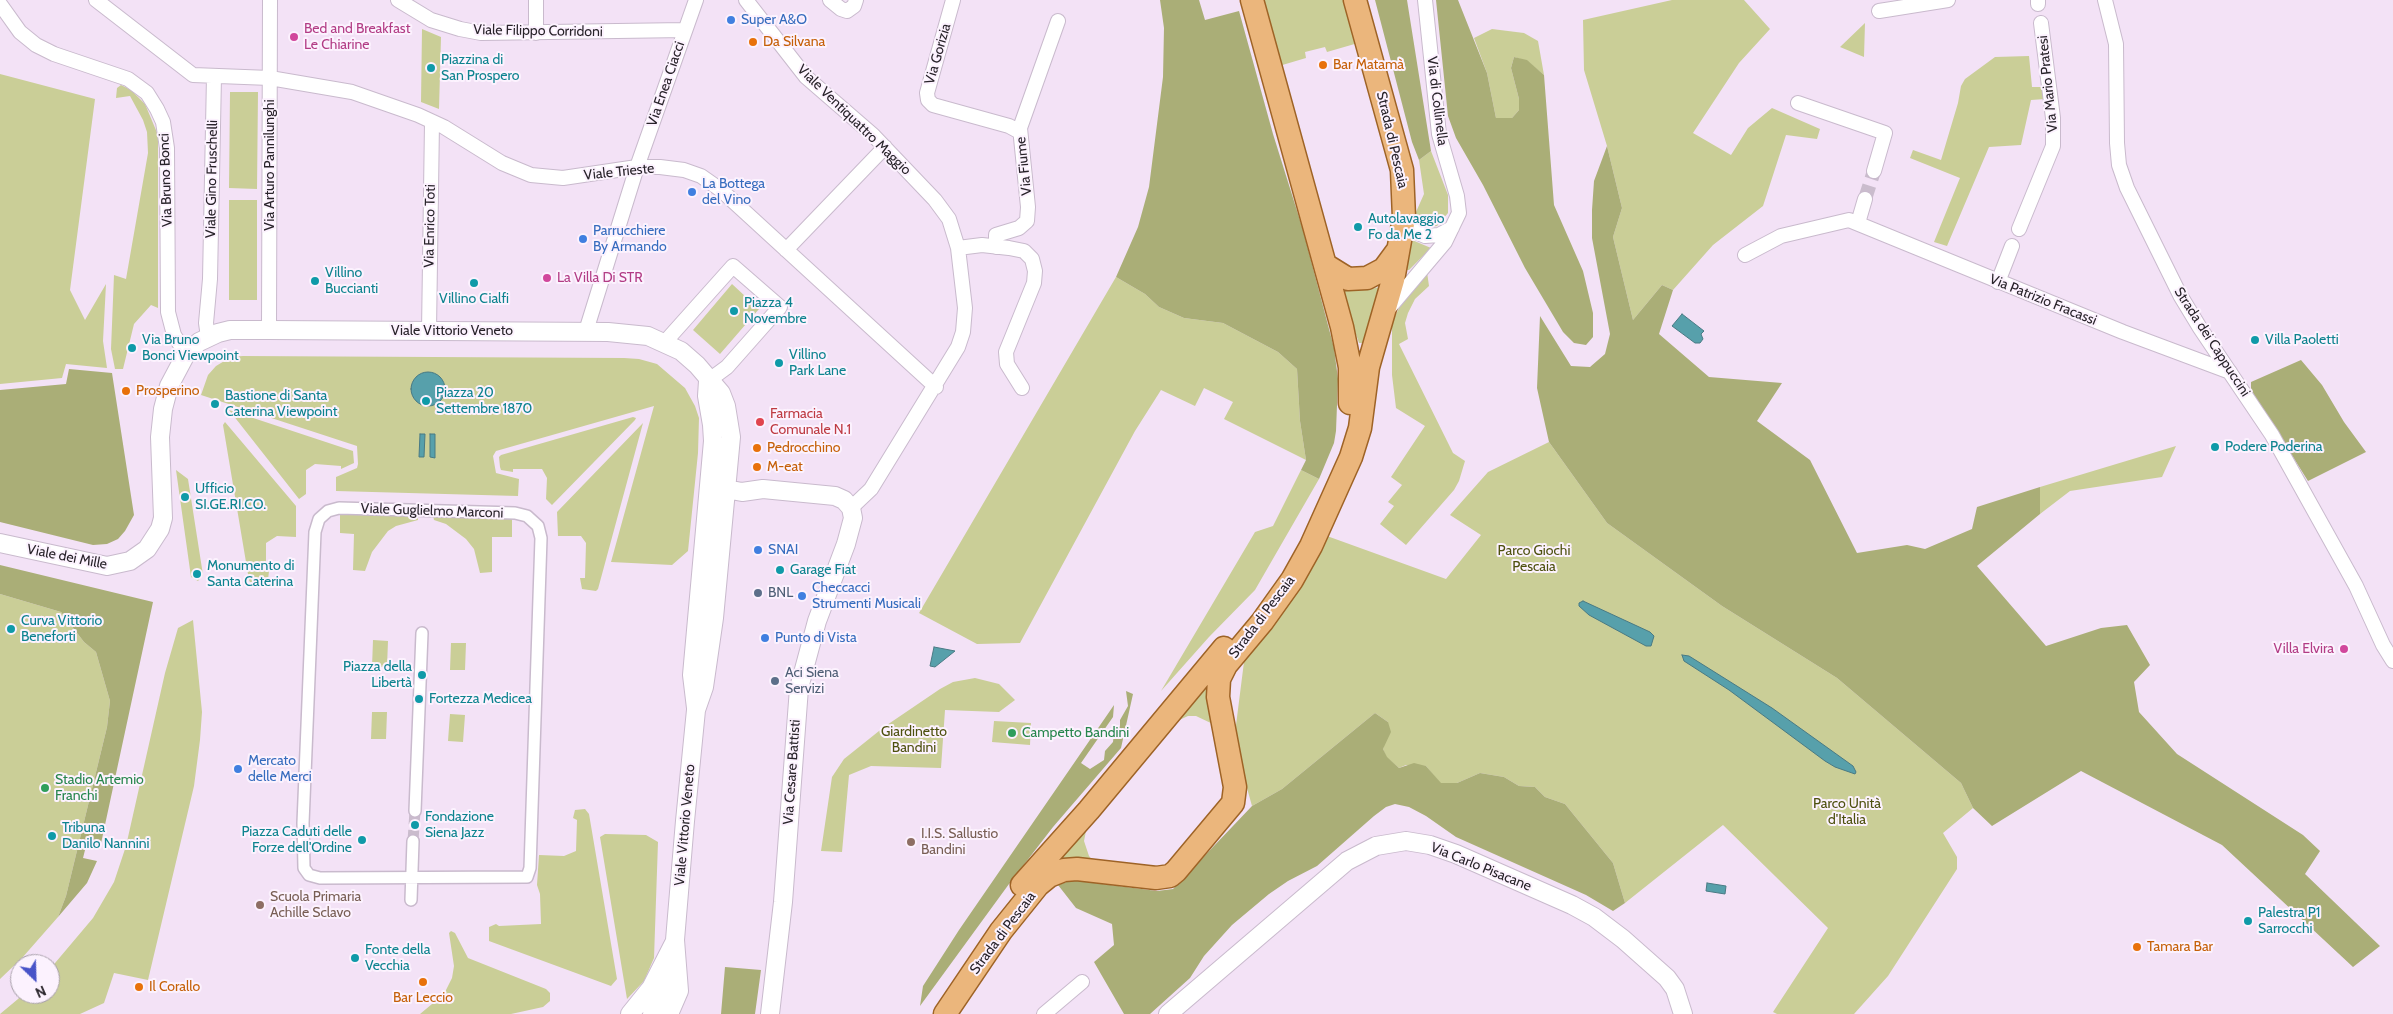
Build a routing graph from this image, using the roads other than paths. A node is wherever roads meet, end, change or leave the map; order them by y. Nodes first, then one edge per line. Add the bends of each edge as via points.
1 (96, 0) edge
2 (270, 0) edge
3 (398, 0) edge
4 (536, 0) edge
5 (696, 0) edge
6 (746, 0) edge
7 (830, 0) edge
8 (856, 0) edge
9 (953, 0) edge
10 (1252, 0) edge
11 (1355, 0) edge
12 (1425, 0) edge
13 (1948, 0) edge
14 (2105, 0) edge
15 (0, 4) edge
16 (1879, 11) dead end
17 (1058, 21) dead end
18 (2041, 23) dead end
19 (685, 30) junction
20 (536, 33) junction
21 (214, 76) junction
22 (270, 78) junction
23 (1798, 103) dead end
24 (432, 122) junction
25 (1020, 132) junction
26 (885, 147) junction
27 (637, 167) junction
28 (1874, 170) tunnel mouth
29 (1865, 199) tunnel mouth
30 (1404, 218) junction
31 (1858, 223) junction
32 (1452, 228) junction
33 (2019, 229) dead end
34 (996, 241) junction
35 (958, 244) junction
36 (2012, 246) dead end
37 (1400, 247) junction
38 (786, 250) junction
39 (1746, 255) dead end
40 (1327, 266) junction
41 (1423, 268) junction
42 (1348, 279) junction
43 (1393, 280) junction
44 (1998, 282) junction
45 (1384, 313) junction
46 (269, 330) junction
47 (429, 331) junction
48 (586, 331) junction
49 (208, 337) junction
50 (665, 342) junction
51 (186, 354) junction
52 (2231, 372) junction
53 (708, 380) junction
54 (936, 387) junction
55 (1022, 388) dead end
56 (730, 467) junction
57 (726, 489) junction
58 (763, 489) junction
59 (852, 508) junction
60 (0, 543) edge
61 (422, 633) dead end
62 (2393, 662) edge
63 (696, 710) junction
64 (415, 811) tunnel mouth
65 (413, 842) tunnel mouth
66 (412, 878) junction
67 (411, 900) dead end
68 (675, 940) junction
69 (676, 962) junction
70 (1082, 982) dead end
71 (630, 1014) edge
72 (652, 1014) edge
73 (670, 1014) edge
74 (770, 1014) edge
75 (932, 1014) edge
76 (945, 1014) edge
77 (1044, 1014) edge
78 (1168, 1014) edge
79 (1683, 1014) edge

1 - 21 street via 186,71 193,75
2 - 22 street, Via Arturo Pannilunghi
3 - 20 street, Viale Filippo Corridoni via 422,16 460,29 491,34
4 - 20 street
5 - 19 street, Via Enea Ciacci
6 - 26 street, Viale Ventiquattro Maggio via 806,77
7 - 8 street via 847,11
9 - 25 street, Via Gorizia via 927,93 928,100 933,105
10 - 40 main road, Strada di Pescaia
11 - 30 main road, Strada di Pescaia via 1402,170
12 - 32 street, Via di Collinella via 1439,134 1460,206 1459,217
13 - 16 street
14 - 52 street, Strada dei Cappuccini via 2116,44 2117,143 2124,180 2180,295
15 - 51 street, Via Bruno Bonci via 17,28 36,45 138,84 151,99 163,122 167,148 168,312 174,336
17 - 25 street, Via Fiume
18 - 33 street, Via Mario Pratesi via 2053,118 2053,146
19 - 20 street, Viale Filippo Corridoni
19 - 27 street, Via Enea Ciacci
21 - 22 street
21 - 49 street, Viale Gino Fruschelli
22 - 24 street, Viale Trieste via 352,92
22 - 46 street, Via Arturo Pannilunghi
23 - 28 street via 1885,133
24 - 27 street, Viale Trieste via 502,164 538,176 563,178
24 - 47 street, Via Enrico Toti
25 - 34 street, Via Fiume via 1027,221
26 - 35 street, Viale Ventiquattro Maggio via 944,211
26 - 38 street
27 - 38 street, Viale Trieste via 672,168 701,176 721,190
27 - 48 street, Via Enea Ciacci
29 - 31 street
30 - 32 street via 1425,236 1439,235
30 - 37 main road, Strada di Pescaia
31 - 39 street, Via Patrizio Fracassi via 1838,221 1781,236
31 - 44 street, Via Patrizio Fracassi
32 - 41 street, Via di Collinella via 1445,242
34 - 35 street, Via Fiume
34 - 55 street via 1024,251 1034,267 1034,284 1006,352 1007,364
35 - 54 street, Viale Ventiquattro Maggio via 965,297 964,325 955,354
36 - 44 street
37 - 42 main road via 1391,262 1379,272 1367,278
37 - 43 main road, Strada di Pescaia
38 - 54 street, Viale Trieste
40 - 42 main road
40 - 75 main road, Strada di Pescaia via 1348,355 1350,404 1340,455 1296,548 1252,614 1089,810 1017,891
41 - 43 street, Via di Collinella
41 - 45 street, Via di Collinella
42 - 43 main road via 1365,284
43 - 45 main road, Strada di Pescaia
44 - 52 street, Via Patrizio Fracassi
45 - 76 main road, Strada di Pescaia via 1368,367 1358,437 1340,484 1292,580 1231,658 1219,679 1218,697 1235,787 1231,806 1170,876 1156,878 1077,869 1049,876 1001,931
46 - 47 street, Viale Vittorio Veneto
46 - 49 street, Viale Vittorio Veneto via 230,330
47 - 48 street, Viale Vittorio Veneto
48 - 50 street, Viale Vittorio Veneto via 638,334
49 - 51 street, Viale Vittorio Veneto
50 - 53 street, Viale Vittorio Veneto via 689,358
50 - 53 street via 733,266 780,306 726,367
51 - 60 street, Viale dei Mille via 171,380 163,409 160,445 164,512 154,539 134,559 107,566
52 - 62 street, Strada dei Cappuccini via 2281,451 2356,586
53 - 56 street, Viale Vittorio Veneto via 721,393 726,406 731,437
53 - 57 street via 720,417 718,472
53 - 63 street, Viale Vittorio Veneto via 713,434 692,675
54 - 59 street, Viale Ventiquattro Maggio via 871,490
56 - 57 street, Viale Vittorio Veneto
56 - 58 street via 736,478
57 - 58 street via 742,492
57 - 63 street, Viale Vittorio Veneto via 712,635 704,687
58 - 59 street via 835,496
59 - 74 street, Via Cesare Battisti via 851,528 817,621 799,688 783,902
61 - 64 street
63 - 68 street, Viale Vittorio Veneto
65 - 66 street
66 - 66 street, Viale Guglielmo Marconi via 521,878 530,872 541,538 535,522 522,515 340,508 328,511 316,524 303,822 304,868 316,878
66 - 67 street
68 - 69 street, Viale Vittorio Veneto
68 - 71 street, Viale Vittorio Veneto via 652,988
69 - 72 street, Viale Vittorio Veneto
69 - 73 street, Viale Vittorio Veneto via 679,991
70 - 77 street
78 - 79 street, Via Carlo Pisacane via 1343,865 1376,846 1406,841 1456,854 1572,905 1598,920 1667,978

